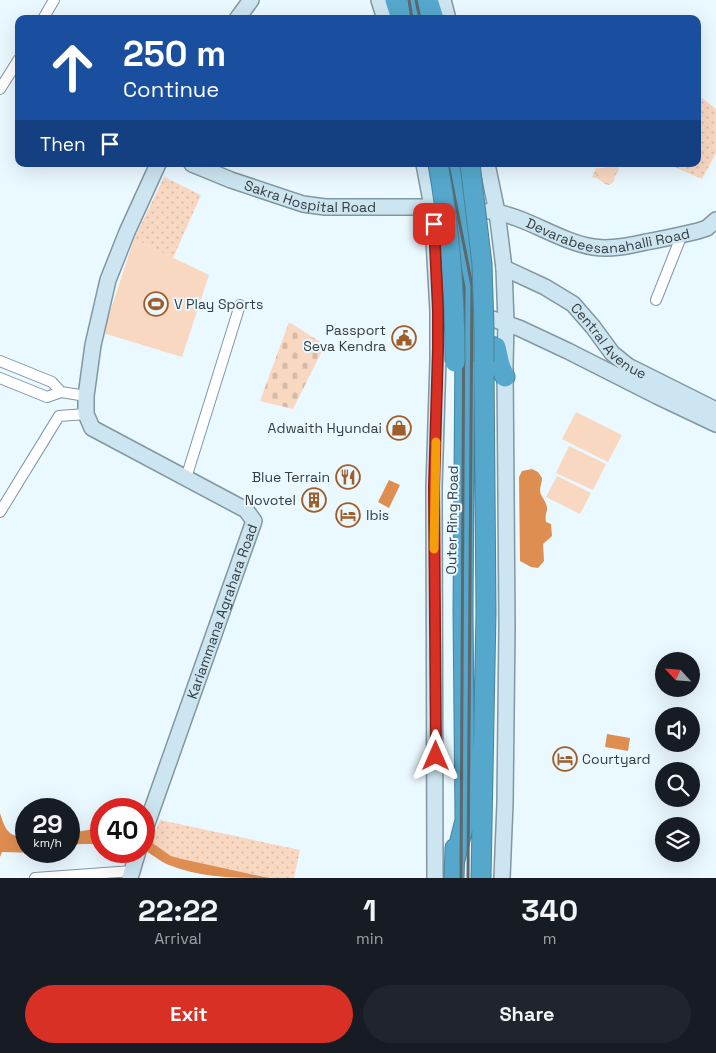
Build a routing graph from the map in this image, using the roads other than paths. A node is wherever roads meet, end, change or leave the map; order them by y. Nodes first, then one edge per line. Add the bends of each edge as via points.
1 (54, 0) edge
2 (251, 0) edge
3 (379, 0) edge
4 (395, 0) edge
5 (414, 0) edge
6 (428, 0) edge
7 (443, 0) edge
8 (45, 15) edge
9 (240, 15) edge
10 (384, 15) edge
11 (400, 15) edge
12 (419, 15) edge
13 (433, 15) edge
14 (447, 15) edge
15 (14, 77) edge
16 (0, 89) edge
17 (157, 167) edge
18 (199, 167) edge
19 (425, 167) edge
20 (438, 167) edge
21 (453, 167) edge
22 (470, 167) edge
23 (488, 167) edge
24 (432, 206) junction
25 (461, 208) junction
26 (497, 212) junction
27 (716, 220) edge
28 (678, 235) junction
29 (504, 268) junction
30 (656, 300) dead end
31 (240, 305) dead end
32 (438, 310) junction
33 (465, 310) junction
34 (506, 323) junction
35 (465, 342) junction
36 (0, 361) edge
37 (447, 361) junction
38 (505, 377) junction
39 (0, 378) edge
40 (61, 392) junction
41 (86, 396) junction
42 (716, 410) edge
43 (86, 414) junction
44 (716, 424) edge
45 (186, 478) junction
46 (0, 512) edge
47 (155, 800) edge
48 (134, 865) edge
49 (454, 869) edge
50 (35, 878) edge
51 (435, 878) edge
52 (481, 878) edge
53 (502, 878) edge

1 - 8 street
2 - 9 street
3 - 10 street
4 - 11 highway
5 - 12 highway
6 - 13 highway
7 - 14 street
15 - 16 street
17 - 41 street via 108,280 93,345
18 - 24 street, Sakra Hospital Road via 303,204 325,208
19 - 24 street
20 - 37 highway, Outer Ring Road, bridge via 449,234 454,298
21 - 25 highway
22 - 52 highway, bridge via 482,264 484,328 486,613
23 - 26 street
24 - 25 street, Sakra Hospital Road
24 - 32 street
25 - 26 street, Devarabeesanahalli Road
25 - 33 highway
26 - 28 street, Devarabeesanahalli Road via 594,248 625,247
26 - 29 street
27 - 28 street, Devarabeesanahalli Road via 707,228
28 - 30 street via 679,242
29 - 34 street
29 - 42 street, Central Avenue via 573,304 612,353 628,366
31 - 45 street
32 - 33 street, Central Avenue
32 - 37 street
33 - 34 street, Central Avenue
33 - 35 highway
34 - 38 street
34 - 44 street, Central Avenue via 568,350
35 - 38 highway via 496,347
35 - 49 highway via 465,820
36 - 40 street via 52,382
37 - 49 highway, Outer Ring Road
37 - 51 street via 434,487
38 - 53 street via 507,626
39 - 40 street via 47,397
40 - 41 street
41 - 43 street
43 - 45 street, Kariammana Agrahara Road via 92,428
43 - 46 street via 59,416
45 - 47 street, Kariammana Agrahara Road via 246,510 254,521
48 - 50 street

